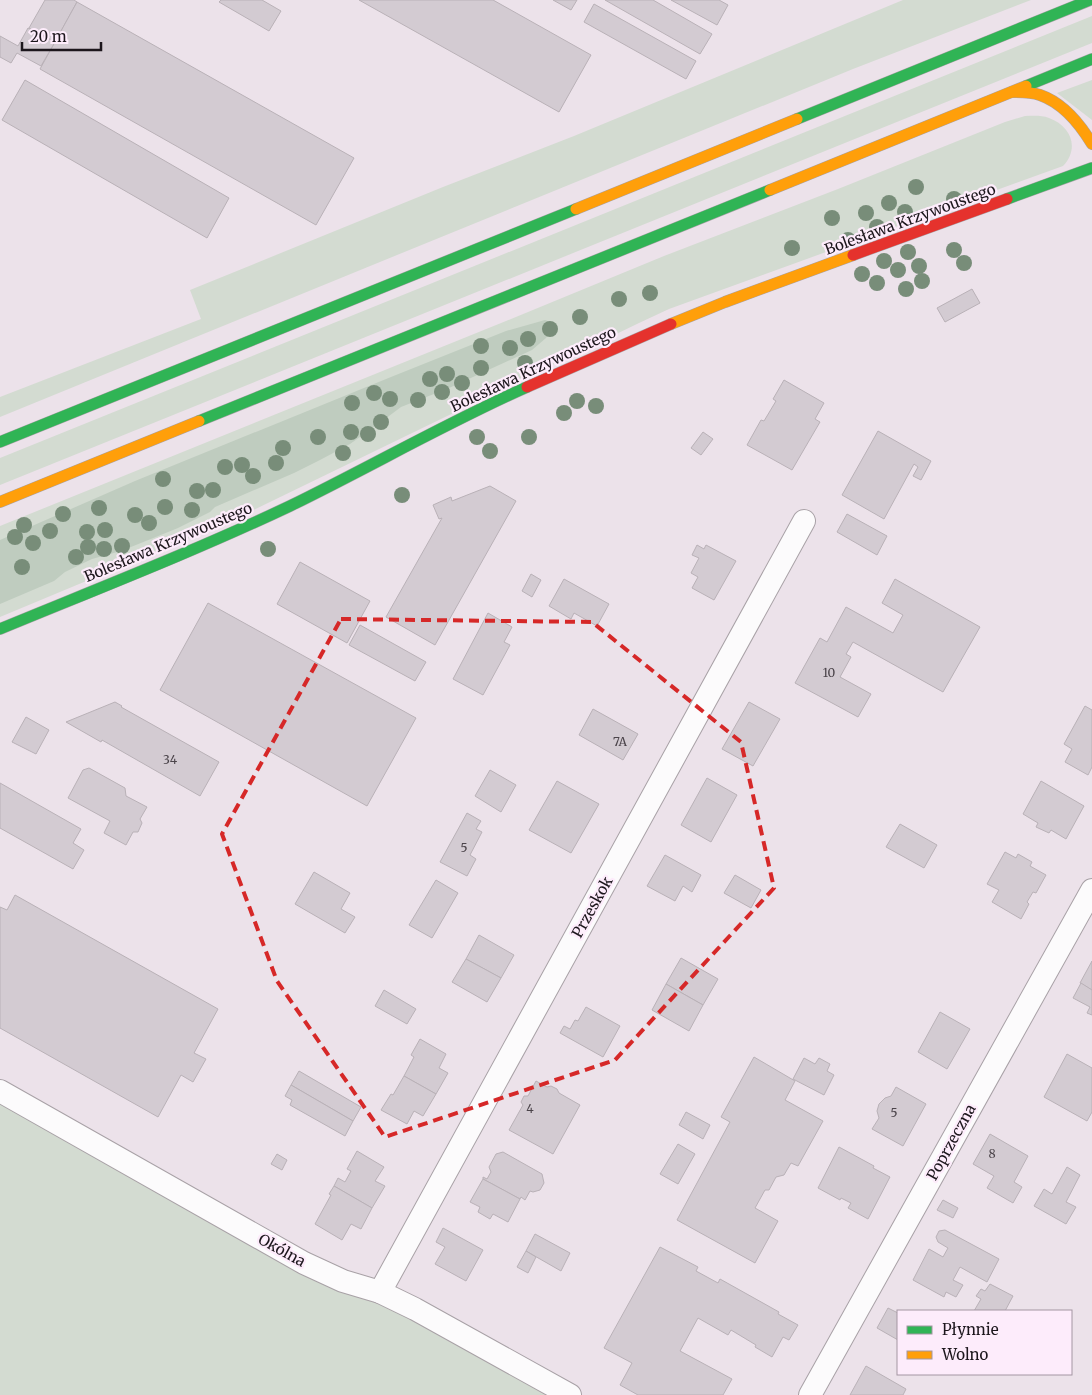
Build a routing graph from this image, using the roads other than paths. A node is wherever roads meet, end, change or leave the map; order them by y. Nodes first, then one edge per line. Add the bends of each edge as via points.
1 (1090, 0) edge
2 (1092, 59) edge
3 (1010, 92) junction
4 (1092, 144) edge
5 (1092, 168) edge
6 (0, 442) edge
7 (0, 502) edge
8 (804, 521) dead end
9 (0, 629) edge
10 (1092, 890) edge
11 (0, 1091) edge
12 (380, 1292) junction
13 (570, 1395) edge
14 (810, 1395) edge

1 - 6 main road
2 - 3 main road
3 - 4 main road via 1029,92 1054,103 1079,124
3 - 7 main road
5 - 9 main road, Bolesława Krzywoustego via 725,302 628,342 484,406 210,543
8 - 12 street, Przeskok
10 - 14 street, Poprzeczna
11 - 12 street, Okólna via 304,1263 343,1281
12 - 13 street, Okólna via 415,1308

